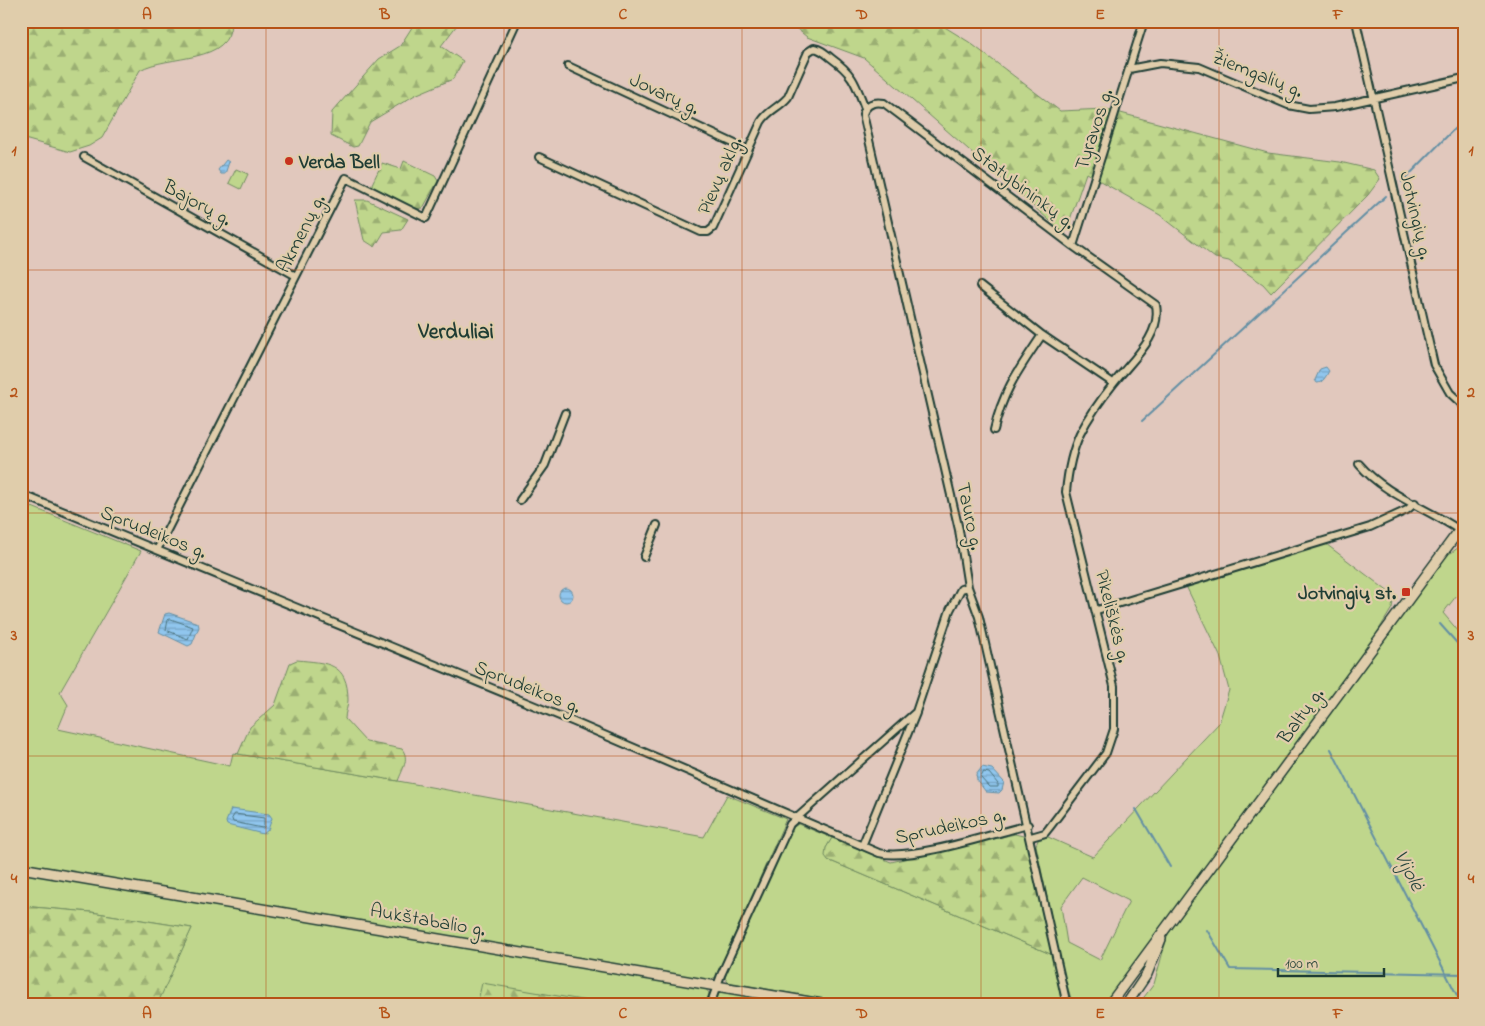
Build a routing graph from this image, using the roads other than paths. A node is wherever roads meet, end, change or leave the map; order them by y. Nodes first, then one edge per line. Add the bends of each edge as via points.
1 (517, 21) edge
2 (1144, 21) edge
3 (1356, 21) edge
4 (568, 66) dead end
5 (1129, 69) junction
6 (1464, 78) edge
7 (1374, 98) junction
8 (868, 105) junction
9 (748, 150) junction
10 (84, 157) dead end
11 (539, 157) dead end
12 (1073, 246) junction
13 (296, 276) junction
14 (980, 286) dead end
15 (1156, 305) joint
16 (1042, 335) junction
17 (1113, 384) junction
18 (1464, 406) edge
19 (565, 413) dead end
20 (994, 430) dead end
21 (1359, 464) dead end
22 (21, 494) edge
23 (520, 500) dead end
24 (1415, 503) junction
25 (657, 525) dead end
26 (1462, 529) edge
27 (156, 550) junction
28 (644, 557) dead end
29 (968, 587) junction
30 (1097, 610) junction
31 (916, 712) junction
32 (797, 818) junction
33 (1028, 825) junction
34 (1031, 837) junction
35 (862, 846) junction
36 (21, 868) edge
37 (1166, 928) junction
38 (716, 986) junction
39 (710, 1005) edge
40 (828, 1005) edge
41 (1068, 1005) edge
42 (1108, 1005) edge
43 (1126, 1005) edge

1 - 13 street, Akmenų g. via 426,218 346,178
2 - 5 street, Tyravos g.
3 - 7 street, Jotvingių g.
4 - 9 street, Jovarų g.
5 - 7 street, Žiemgalių g. via 1160,63 1199,66 1299,108 1335,107
5 - 12 street, Tyravos g.
6 - 7 street, Žiemgalių g.
7 - 18 street, Jotvingių g. via 1434,365 1450,393
8 - 9 street, Pievų aklg. via 847,70 814,48 808,52 788,98 766,113
8 - 12 street, Statybininkų g. via 884,103
8 - 29 street, Tauro g. via 863,114 959,530
9 - 11 street, Pievų aklg. via 713,228 708,232 701,232
10 - 13 street, Bajorų g.
12 - 15 street, Statybininkų g.
13 - 27 street, Akmenų g.
14 - 16 street
15 - 17 street, Pikeliškės g. via 1156,322 1144,347
16 - 17 street
16 - 20 street via 1009,385 999,407
17 - 30 street, Pikeliškės g. via 1081,432 1068,461 1066,492
19 - 23 street via 545,465
21 - 24 street via 1393,492
22 - 27 street, Sprudeikos g.
24 - 26 street
24 - 30 street via 1408,510 1370,527
25 - 28 street
26 - 37 main road, Baltų g.
27 - 32 street, Sprudeikos g. via 574,722
29 - 31 street via 961,589 950,610
29 - 33 street, Tauro g. via 979,617
30 - 34 street, Pikeliškės g. via 1114,686 1114,729 1106,753 1049,828 1045,833
31 - 32 street
31 - 35 street
32 - 35 street, Sprudeikos g.
32 - 38 street via 790,824
33 - 34 street, Tauro g.
33 - 35 street, Sprudeikos g. via 892,856
34 - 41 street, Tauro g.
36 - 38 main road, Aukštabalio g.
37 - 42 main road, Baltų g.
37 - 43 main road, Baltų g. via 1151,967
38 - 39 street
38 - 40 main road, Aukštabalio g.

